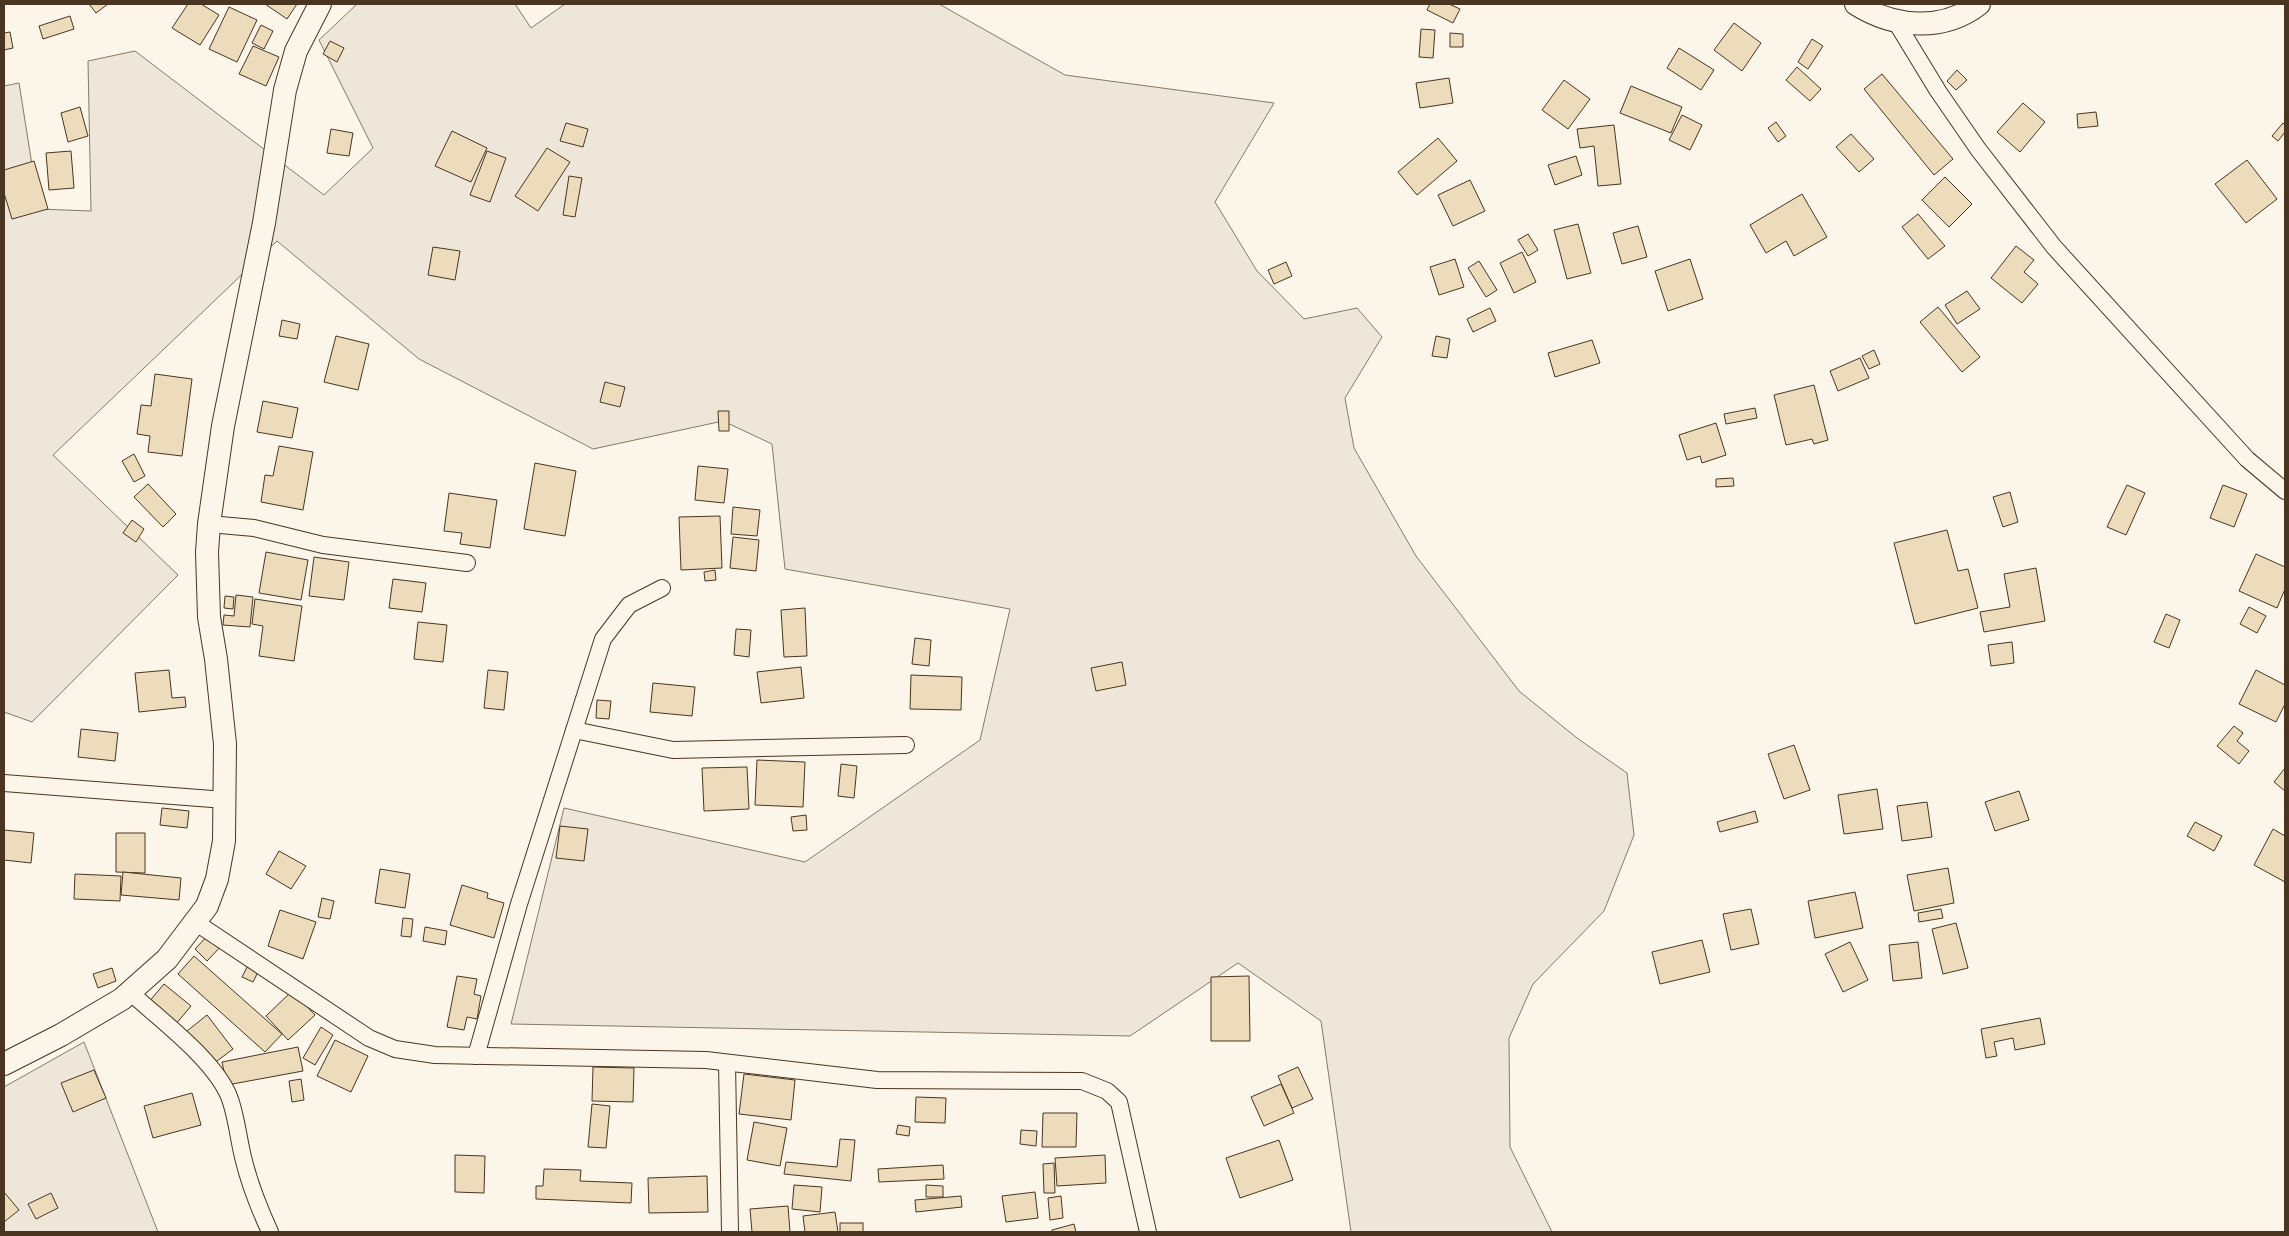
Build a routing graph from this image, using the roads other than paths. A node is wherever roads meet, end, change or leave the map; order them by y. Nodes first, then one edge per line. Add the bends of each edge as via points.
1 (320, 4) edge
2 (1856, 4) edge
3 (1979, 4) edge
4 (1896, 22) junction
5 (2285, 491) edge
6 (209, 524) junction
7 (467, 563) dead end
8 (662, 588) dead end
9 (574, 730) junction
10 (906, 745) dead end
11 (4, 783) edge
12 (225, 800) junction
13 (195, 922) junction
14 (130, 992) junction
15 (476, 1056) junction
16 (727, 1063) junction
17 (4, 1064) edge
18 (270, 1232) edge
19 (730, 1232) edge
20 (1148, 1232) edge

1 - 6 street via 296,51 285,90
2 - 4 street
3 - 4 street via 1968,12 1936,24
4 - 5 street via 1978,149 2054,247 2247,459
6 - 7 street via 254,528 323,546
6 - 12 street via 209,617 225,744
8 - 9 street via 629,605 603,639
9 - 10 street via 672,750
9 - 15 street via 519,904
11 - 12 street
12 - 13 street via 224,841 216,879 207,906
13 - 14 street via 167,959
13 - 15 street via 369,1038 395,1049 435,1055
14 - 17 street via 61,1035
14 - 18 street via 207,1063 222,1082 229,1095 243,1159 258,1206
15 - 16 street via 662,1058
16 - 19 street
16 - 20 street via 877,1080 1082,1081 1106,1091 1119,1102

